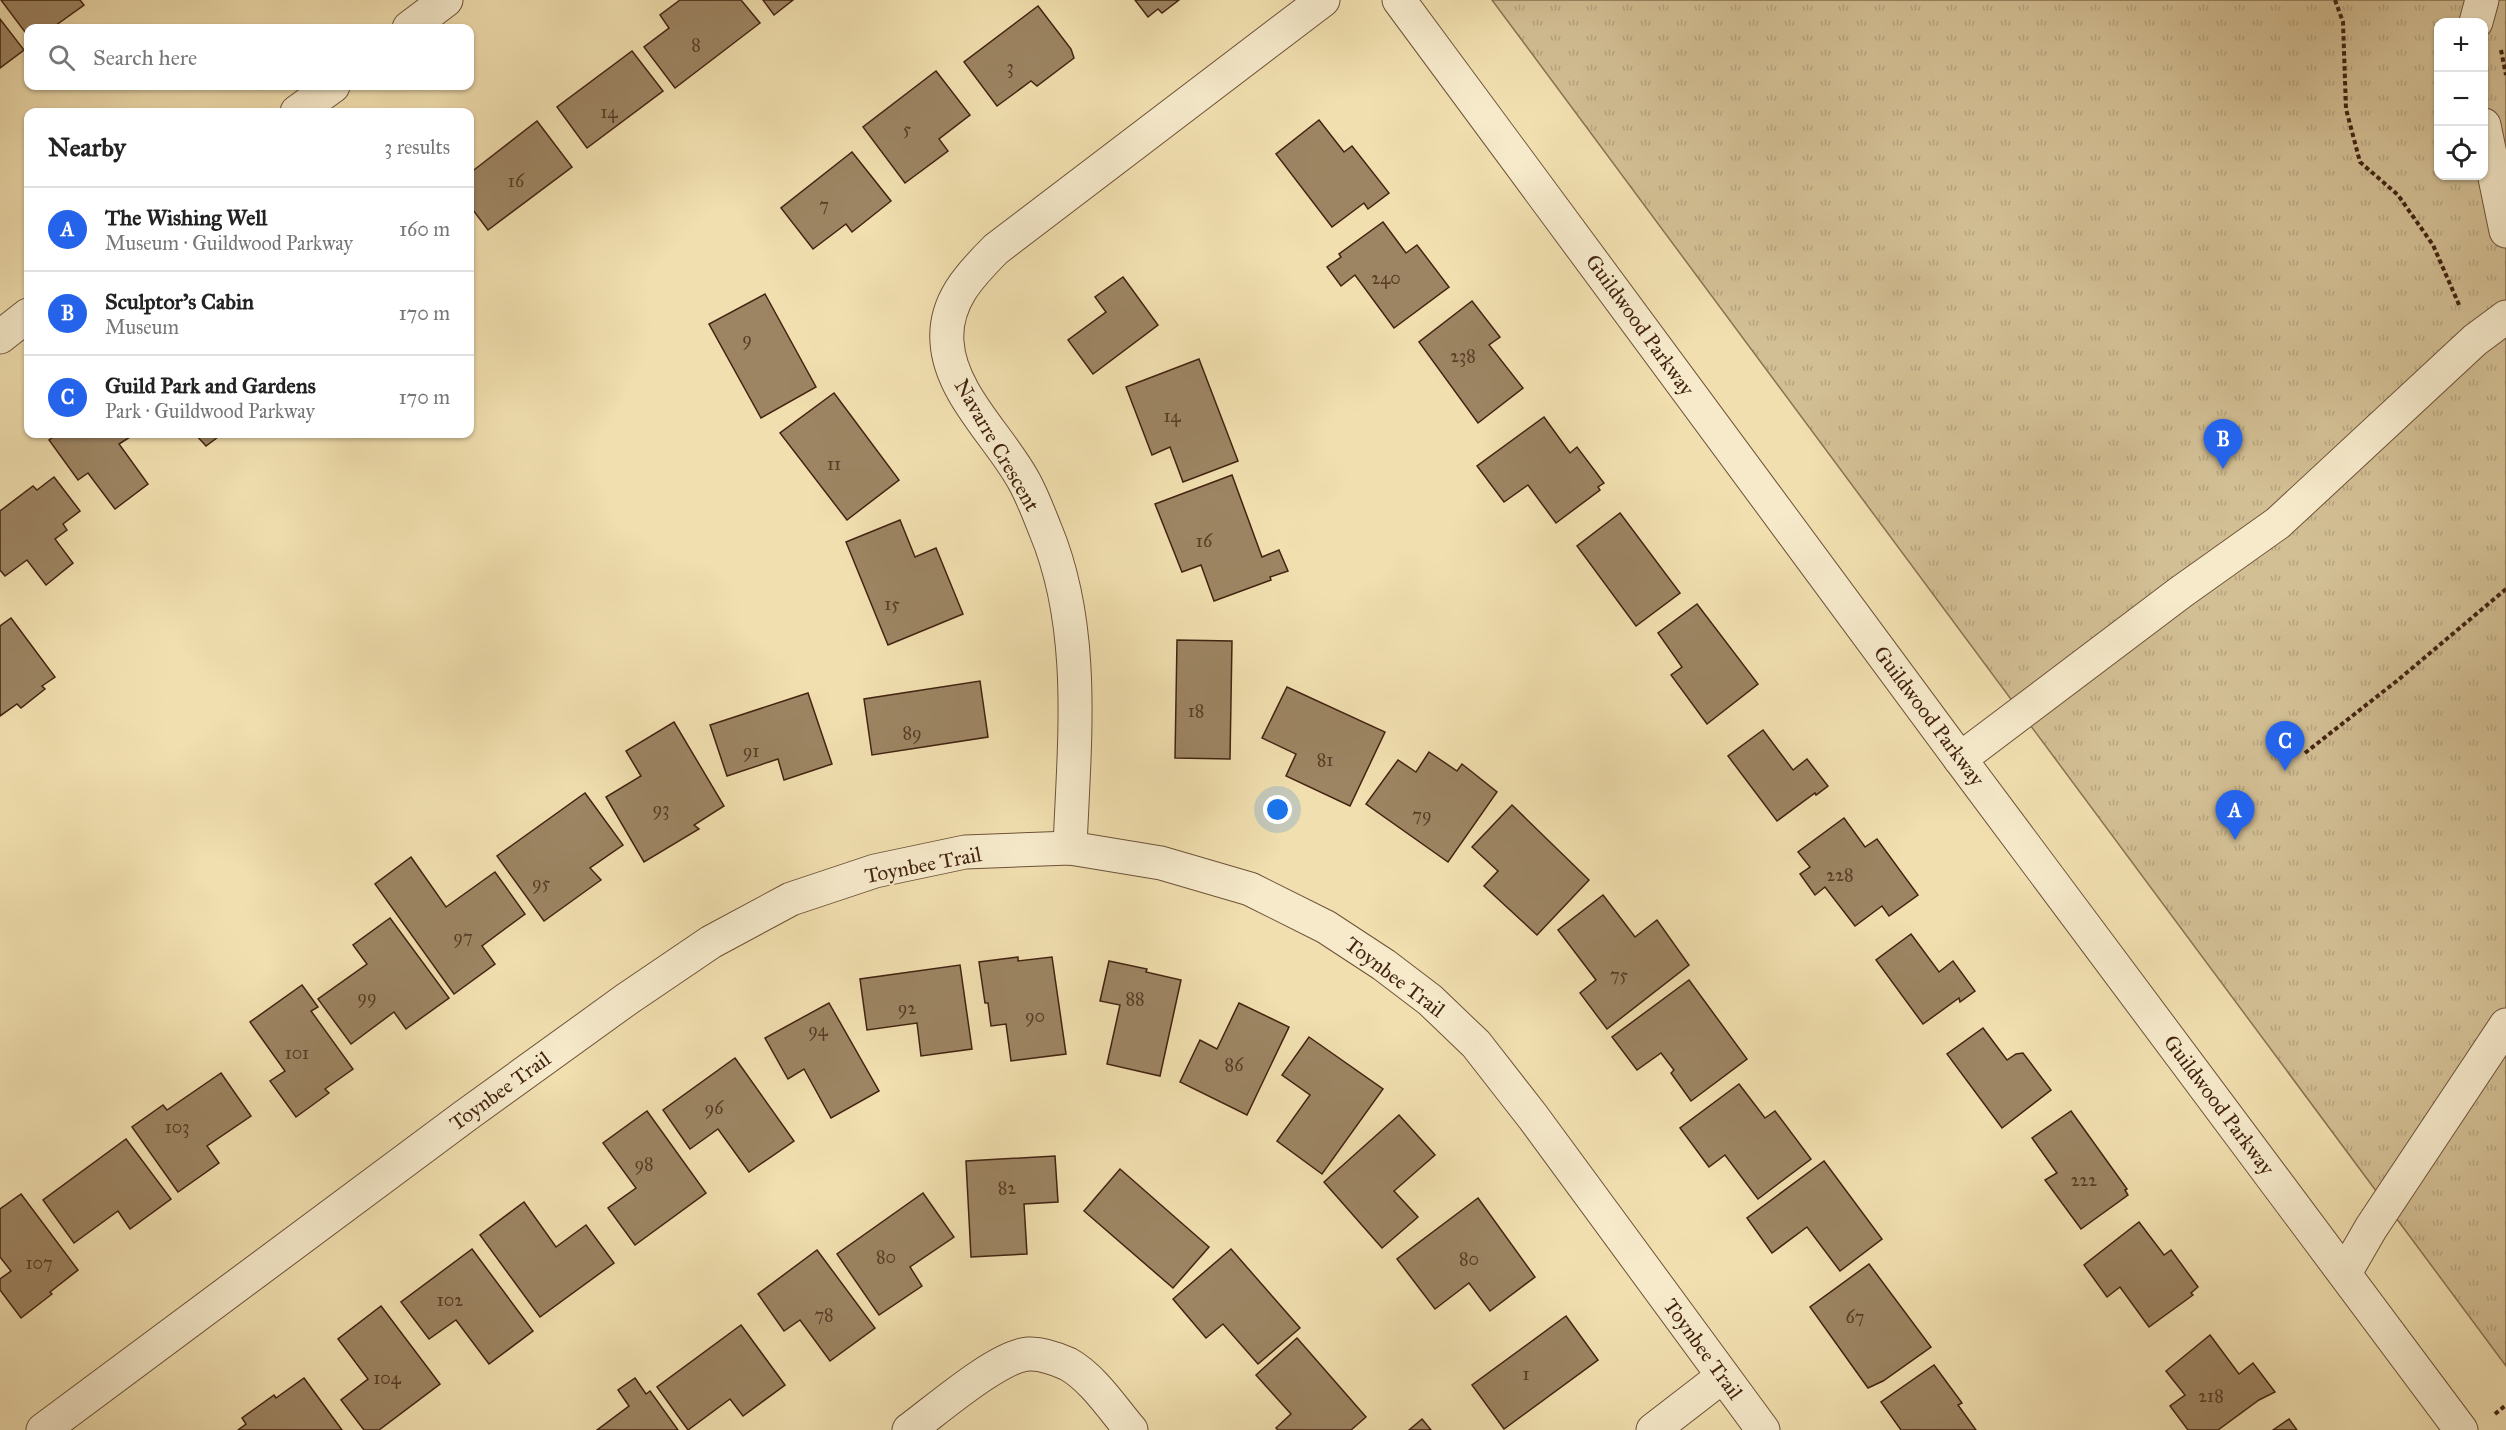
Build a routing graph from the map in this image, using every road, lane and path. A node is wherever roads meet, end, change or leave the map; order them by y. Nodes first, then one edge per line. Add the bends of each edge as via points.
1 (447, 0) edge
2 (1323, 0) edge
3 (1399, 0) edge
4 (2335, 0) edge
5 (2482, 0) edge
6 (2477, 18) edge
7 (414, 24) edge
8 (2506, 45) edge
9 (2506, 75) edge
10 (327, 90) edge
11 (303, 108) edge
12 (2484, 126) edge
13 (2506, 231) edge
14 (2506, 317) edge
15 (24, 318) edge
16 (0, 337) edge
17 (2475, 340) junction
18 (2506, 589) edge
19 (2305, 753) dead end
20 (1960, 759) junction
21 (1070, 848) junction
22 (2506, 1025) edge
23 (2344, 1273) junction
24 (1723, 1376) junction
25 (43, 1430) edge
26 (909, 1430) edge
27 (1131, 1430) edge
28 (1653, 1430) edge
29 (1763, 1430) edge
30 (2461, 1430) edge

1 - 7 street
2 - 21 street, Navarre Crescent via 996,249 956,296 948,320 952,366 964,392 1025,483 1047,533 1062,582 1073,653
3 - 20 street, Guildwood Parkway
4 - 17 path via 2343,22 2346,109 2360,162 2398,195 2433,245
5 - 6 street
8 - 9 path via 2500,46
10 - 11 street
12 - 13 street
14 - 17 street
15 - 16 street
17 - 20 street via 2278,523
18 - 19 path
20 - 23 street, Guildwood Parkway
21 - 24 street, Toynbee Trail via 1161,863 1250,889 1326,927 1384,964 1430,1000 1476,1044 1533,1117
21 - 25 street, Toynbee Trail via 965,852 875,871 791,899 711,942 426,1144
22 - 23 street
23 - 30 street, Guildwood Parkway
24 - 28 street
24 - 29 street, Toynbee Trail
26 - 27 street via 1005,1361 1027,1354 1048,1356 1069,1365 1088,1380

